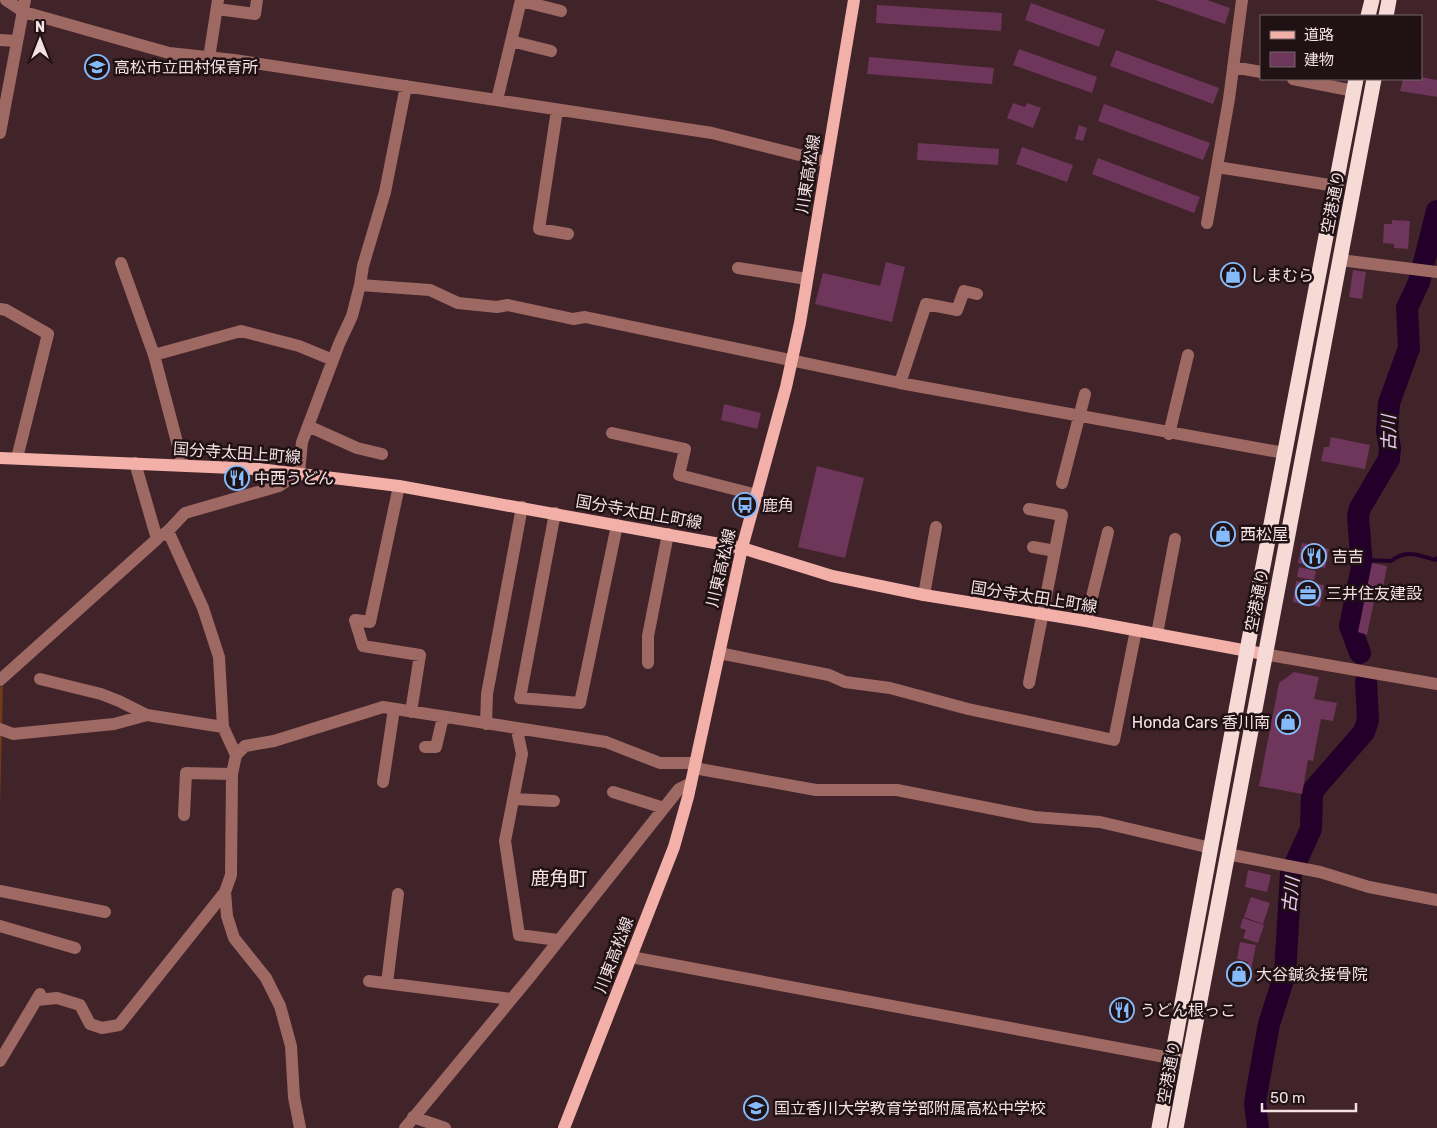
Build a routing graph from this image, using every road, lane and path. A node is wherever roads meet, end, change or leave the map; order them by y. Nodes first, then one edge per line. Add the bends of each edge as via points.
1 (6, 0) edge
2 (257, 0) edge
3 (521, 0) edge
4 (854, 0) edge
5 (1242, 0) edge
6 (1372, 0) edge
7 (1389, 0) edge
8 (218, 4) edge
9 (25, 6) edge
10 (561, 11) dead end
11 (1368, 15) edge
12 (1386, 15) edge
13 (0, 40) edge
14 (17, 41) junction
15 (511, 41) junction
16 (552, 51) dead end
17 (209, 58) junction
18 (1233, 67) junction
19 (1260, 72) edge
20 (5, 75) edge
21 (1303, 80) edge
22 (1374, 80) edge
23 (1355, 85) edge
24 (406, 86) junction
25 (497, 100) junction
26 (2, 110) edge
27 (557, 110) junction
28 (0, 133) edge
29 (826, 162) junction
30 (1217, 167) junction
31 (1336, 186) junction
32 (1207, 223) dead end
33 (568, 234) dead end
34 (1340, 260) junction
35 (121, 262) dead end
36 (738, 268) dead end
37 (1427, 271) edge
38 (807, 279) junction
39 (360, 285) junction
40 (976, 294) dead end
41 (0, 309) edge
42 (1188, 355) dead end
43 (154, 356) junction
44 (333, 360) junction
45 (792, 362) junction
46 (900, 383) junction
47 (1085, 394) dead end
48 (1079, 416) junction
49 (308, 426) junction
50 (612, 433) dead end
51 (1169, 434) junction
52 (1284, 453) junction
53 (382, 454) dead end
54 (0, 458) edge
55 (17, 458) junction
56 (135, 463) junction
57 (183, 465) junction
58 (299, 473) junction
59 (1062, 483) dead end
60 (399, 486) junction
61 (757, 495) junction
62 (522, 507) junction
63 (1029, 509) dead end
64 (555, 513) junction
65 (617, 525) junction
66 (936, 527) dead end
67 (168, 531) junction
68 (1108, 532) dead end
69 (668, 534) junction
70 (157, 539) junction
71 (1175, 539) dead end
72 (1033, 547) dead end
73 (742, 548) junction
74 (1055, 551) junction
75 (924, 595) junction
76 (1043, 616) junction
77 (1086, 621) junction
78 (1136, 630) junction
79 (1157, 634) junction
80 (1247, 651) junction
81 (719, 652) junction
82 (1264, 654) junction
83 (648, 663) dead end
84 (40, 679) dead end
85 (0, 680) edge
86 (1029, 683) dead end
87 (1437, 684) edge
88 (394, 709) junction
89 (411, 712) junction
90 (147, 716) junction
91 (443, 717) junction
92 (486, 724) junction
93 (223, 727) junction
94 (0, 729) edge
95 (517, 730) junction
96 (425, 747) dead end
97 (236, 755) junction
98 (695, 765) junction
99 (232, 774) junction
100 (383, 782) dead end
101 (691, 782) junction
102 (613, 792) dead end
103 (514, 799) junction
104 (554, 801) dead end
105 (664, 808) junction
106 (184, 815) dead end
107 (1211, 848) junction
108 (1227, 854) junction
109 (0, 891) edge
110 (225, 892) junction
111 (398, 894) dead end
112 (1437, 900) edge
113 (105, 912) dead end
114 (0, 926) edge
115 (558, 940) junction
116 (75, 948) dead end
117 (631, 957) junction
118 (369, 981) dead end
119 (387, 983) junction
120 (511, 999) junction
121 (1172, 1058) junction
122 (0, 1061) edge
123 (1188, 1061) junction
124 (413, 1118) junction
125 (300, 1128) edge
126 (405, 1128) edge
127 (444, 1128) edge
128 (564, 1128) edge
129 (1159, 1128) edge
130 (1176, 1128) edge

1 - 9 street
2 - 8 street via 255,14
3 - 10 street
3 - 15 street
4 - 29 main road, 川東高松線
5 - 18 street
6 - 11 highway
7 - 12 highway
8 - 17 street
9 - 14 street
9 - 17 street via 169,53
13 - 14 street
14 - 20 street
15 - 16 street
15 - 25 street
17 - 24 street
18 - 19 street
18 - 30 street
20 - 26 street
21 - 23 street
22 - 34 highway, 空港通り
23 - 31 highway, 空港通り
24 - 25 street
24 - 39 street via 385,192 362,266
25 - 27 street
26 - 28 street
27 - 29 street via 712,133
27 - 33 street via 539,229
29 - 38 main road, 川東高松線
30 - 31 street
30 - 32 street
31 - 52 highway, 空港通り
34 - 37 street
34 - 82 highway, 空港通り
35 - 43 street
36 - 38 street
38 - 45 main road, 川東高松線
39 - 44 street via 352,316
39 - 45 street via 430,290 458,303 496,308 508,305 573,319 585,317
40 - 46 street via 964,291 957,310 926,304
41 - 55 street via 48,334
42 - 51 street
43 - 44 street via 241,331 299,346
43 - 57 street
44 - 49 street
45 - 46 street
45 - 61 main road, 川東高松線
46 - 48 street
47 - 48 street
48 - 51 street
48 - 59 street
49 - 53 street via 357,448
49 - 58 street via 302,442
50 - 61 street via 685,449 679,475
51 - 52 street
52 - 80 highway, 空港通り
54 - 55 main road, 国分寺太田上町線
55 - 56 main road, 国分寺太田上町線
56 - 57 main road, 国分寺太田上町線
56 - 70 street
57 - 58 main road, 国分寺太田上町線
58 - 60 main road, 国分寺太田上町線
58 - 67 street via 279,486 185,513
60 - 62 main road, 国分寺太田上町線
60 - 89 street via 370,622 355,620 362,646 420,655
61 - 73 main road, 川東高松線
62 - 64 main road, 国分寺太田上町線
62 - 92 street via 487,694
63 - 74 street via 1062,515
64 - 65 main road, 国分寺太田上町線
64 - 65 street via 520,698 580,703
65 - 69 main road, 国分寺太田上町線
66 - 75 street
67 - 70 street
67 - 93 street via 203,608 219,657
68 - 77 street
69 - 73 main road, 国分寺太田上町線
69 - 83 street via 648,636
70 - 85 street
71 - 79 street
72 - 74 street
73 - 75 main road, 国分寺太田上町線 via 832,576
73 - 81 main road, 川東高松線
74 - 76 street
75 - 76 main road, 国分寺太田上町線
76 - 77 main road, 国分寺太田上町線
76 - 86 street
77 - 78 main road, 国分寺太田上町線
78 - 79 main road, 国分寺太田上町線
78 - 81 street via 1114,740 968,709 898,689 845,682 821,673
79 - 80 main road, 国分寺太田上町線
80 - 82 main road, 国分寺太田上町線
80 - 107 highway, 空港通り
81 - 98 main road, 川東高松線
82 - 87 street
82 - 108 highway, 空港通り
84 - 90 street via 120,700
88 - 89 street
88 - 97 street via 369,710 274,741 245,746
88 - 100 street
89 - 91 street
90 - 93 street
90 - 94 street via 114,724 13,734
91 - 92 street
91 - 96 street via 436,747
92 - 95 street
93 - 97 street
95 - 98 street via 606,742 660,763
95 - 103 street via 522,754
97 - 99 street
98 - 101 main road, 川東高松線
98 - 107 street via 816,790 897,790 1034,817 1100,822
99 - 106 street via 186,773
99 - 110 street via 231,876
101 - 105 street via 680,788
101 - 117 main road, 川東高松線 via 674,847
102 - 105 street
103 - 104 street
103 - 115 street via 506,841 519,935
105 - 115 street
107 - 121 highway, 空港通り
108 - 112 street
108 - 123 highway, 空港通り
109 - 113 street
110 - 122 street via 119,1025 102,1028 90,1024 80,1005 39,997
110 - 125 street via 227,916 234,938 266,978 280,1006 291,1046 294,1097
111 - 119 street
114 - 116 street
115 - 120 street
117 - 121 street
117 - 128 main road, 川東高松線
118 - 119 street
119 - 120 street
120 - 124 street
121 - 123 street
121 - 129 highway, 空港通り
123 - 130 highway, 空港通り
124 - 126 street
124 - 127 street

